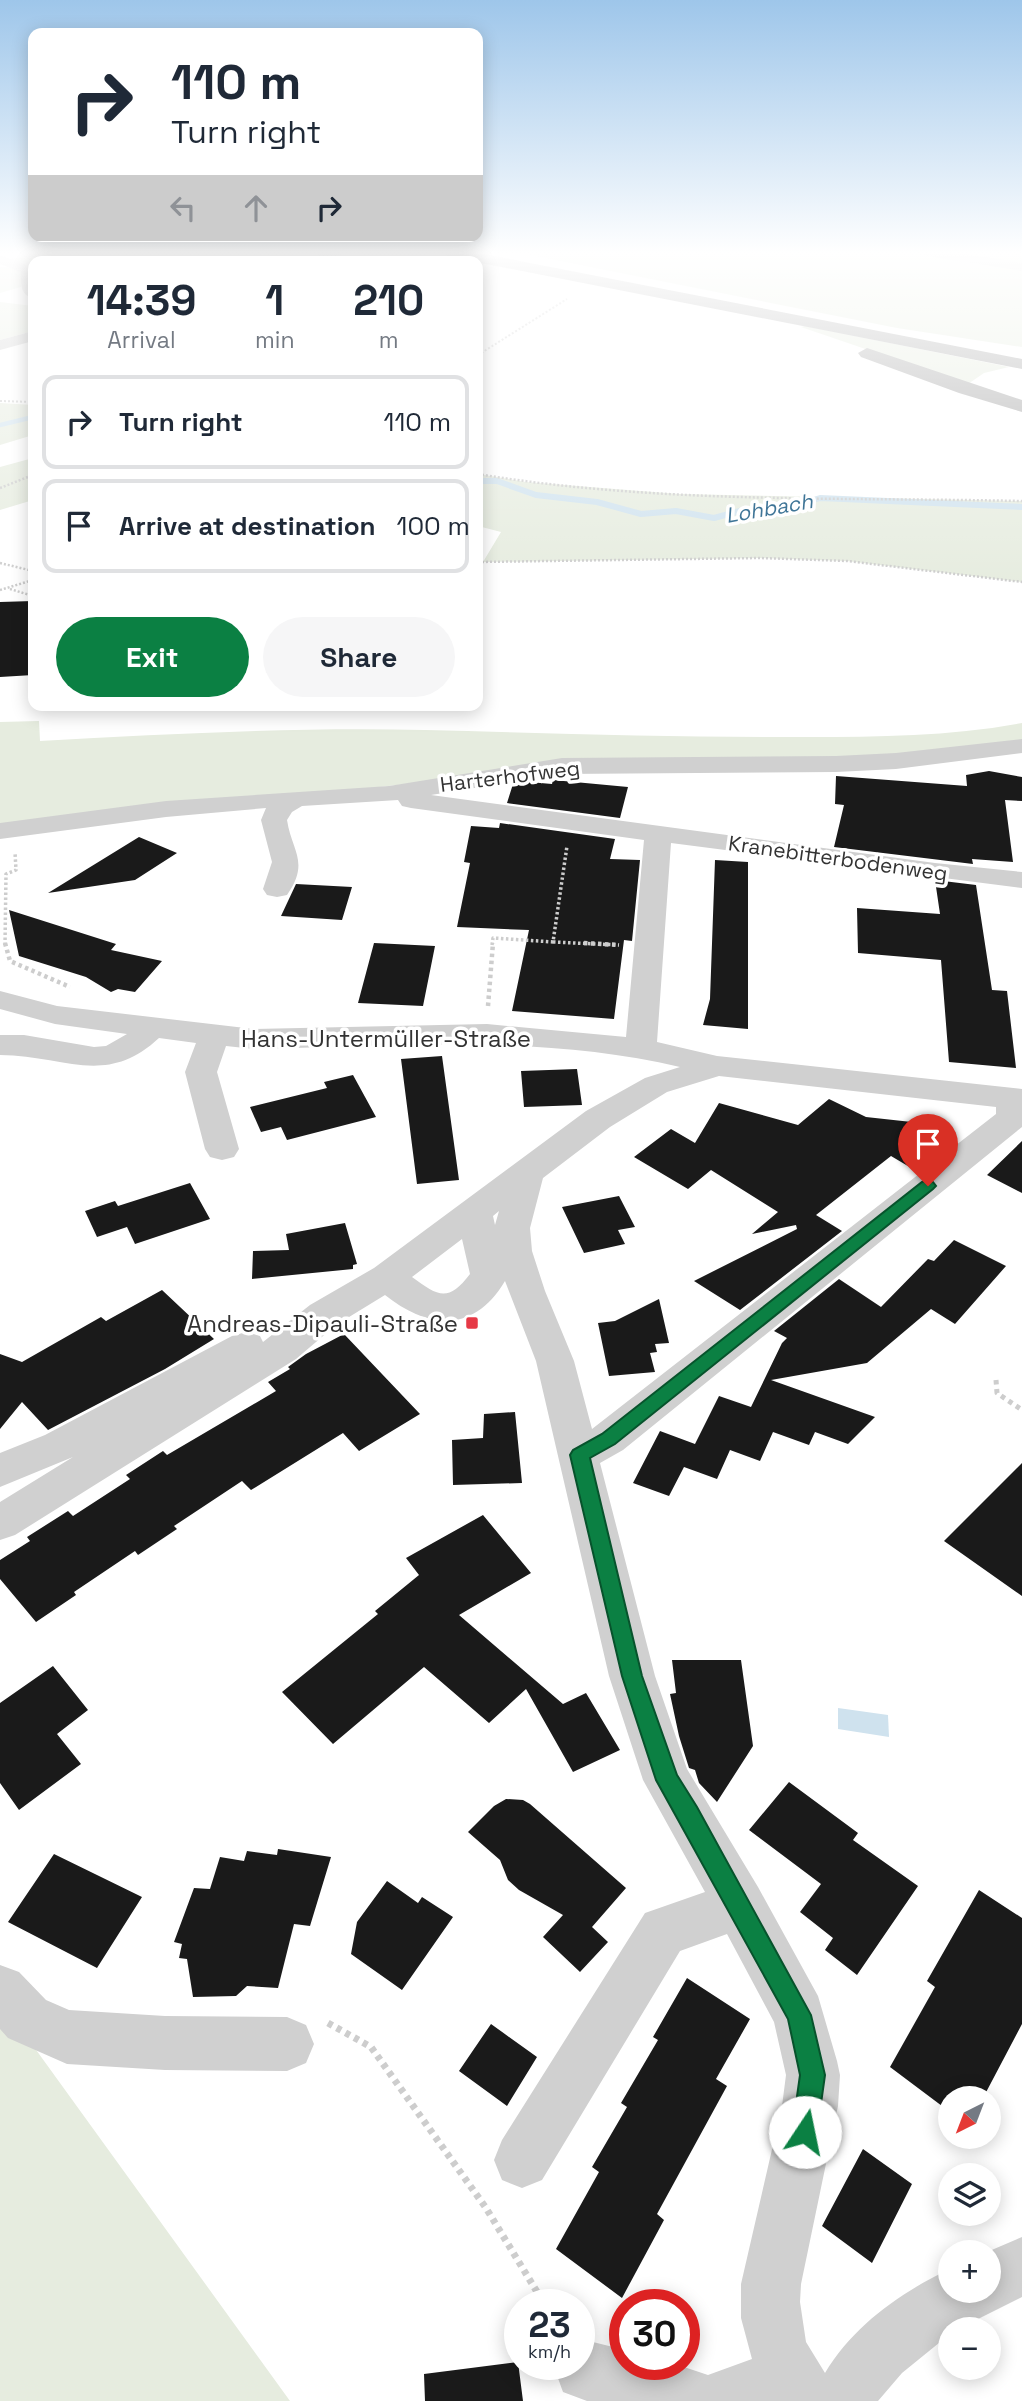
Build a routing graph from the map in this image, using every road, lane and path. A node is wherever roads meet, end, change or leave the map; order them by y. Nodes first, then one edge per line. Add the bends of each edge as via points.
1 (901, 364) edge
2 (1022, 372) edge
3 (0, 402) edge
4 (28, 402) edge
5 (1016, 404) edge
6 (483, 475) edge
7 (28, 477) edge
8 (0, 488) edge
9 (1022, 501) edge
10 (483, 562) edge
11 (0, 563) edge
12 (28, 570) edge
13 (28, 582) edge
14 (1022, 582) edge
15 (9, 589) junction
16 (0, 590) edge
17 (28, 595) edge
18 (1022, 746) edge
19 (389, 794) junction
20 (295, 799) junction
21 (7, 830) edge
22 (655, 833) junction
23 (565, 857) dead end
24 (1022, 880) edge
25 (277, 889) dead end
26 (553, 942) junction
27 (649, 946) junction
28 (72, 988) dead end
29 (0, 1000) edge
30 (151, 1029) junction
31 (487, 1034) junction
32 (214, 1036) junction
33 (0, 1045) edge
34 (641, 1048) junction
35 (717, 1066) junction
36 (1018, 1099) edge
37 (222, 1149) dead end
38 (527, 1172) junction
39 (474, 1212) junction
40 (387, 1277) junction
41 (323, 1315) junction
42 (996, 1380) dead end
43 (1022, 1410) edge
44 (580, 1455) junction
45 (0, 1471) edge
46 (0, 1523) edge
47 (740, 1905) junction
48 (0, 1991) edge
49 (308, 2034) joint
50 (522, 2160) dead end
51 (1022, 2266) edge
52 (1001, 2276) edge
53 (535, 2289) edge
54 (950, 2303) edge
55 (595, 2373) edge
56 (799, 2388) edge
57 (697, 2401) edge
58 (718, 2401) edge
59 (843, 2401) edge

1 - 5 main road
2 - 5 main road via 1001,377 990,386 993,394
3 - 4 path
6 - 9 path via 679,494
7 - 8 path
10 - 14 path via 760,558 835,561
11 - 12 path
13 - 15 path
15 - 16 path
15 - 17 path
18 - 19 street, Harterhofweg via 836,764 562,766
19 - 20 street, Harterhofweg
19 - 22 street, Kranebitterbodenweg via 422,803
20 - 21 street, Harterhofweg via 166,809
20 - 25 street via 274,816 286,861
21 - 28 path via 16,870 6,874 5,951 10,961 47,981
22 - 24 street, Kranebitterbodenweg
22 - 27 street
23 - 26 path
26 - 27 path
26 - 31 path via 493,938
27 - 34 street
29 - 30 street, Hans-Untermüller-Straße via 55,1015
30 - 32 street, Hans-Untermüller-Straße
30 - 33 street via 130,1048 111,1056
31 - 32 street, Hans-Untermüller-Straße
31 - 34 street, Hans-Untermüller-Straße
32 - 37 street via 201,1072
34 - 35 street, Hans-Untermüller-Straße
35 - 36 street, Hans-Untermüller-Straße
35 - 38 street via 656,1085 598,1119
36 - 44 street via 1012,1118 609,1439
38 - 39 street
38 - 44 street via 512,1227 514,1251 555,1361
39 - 40 street
39 - 40 street via 489,1276 477,1296 460,1306 440,1309 419,1303
40 - 41 street
41 - 45 street via 240,1349 59,1446
41 - 46 street via 282,1349
42 - 43 path via 997,1393
44 - 47 street via 632,1676 667,1780
47 - 50 street via 663,1931
47 - 56 street via 799,2015 813,2075 768,2310 778,2351
48 - 49 street via 27,2019 67,2037 165,2043
49 - 53 path via 371,2047 486,2208
51 - 52 street
54 - 59 street via 876,2355 852,2382
55 - 57 street
56 - 58 street

